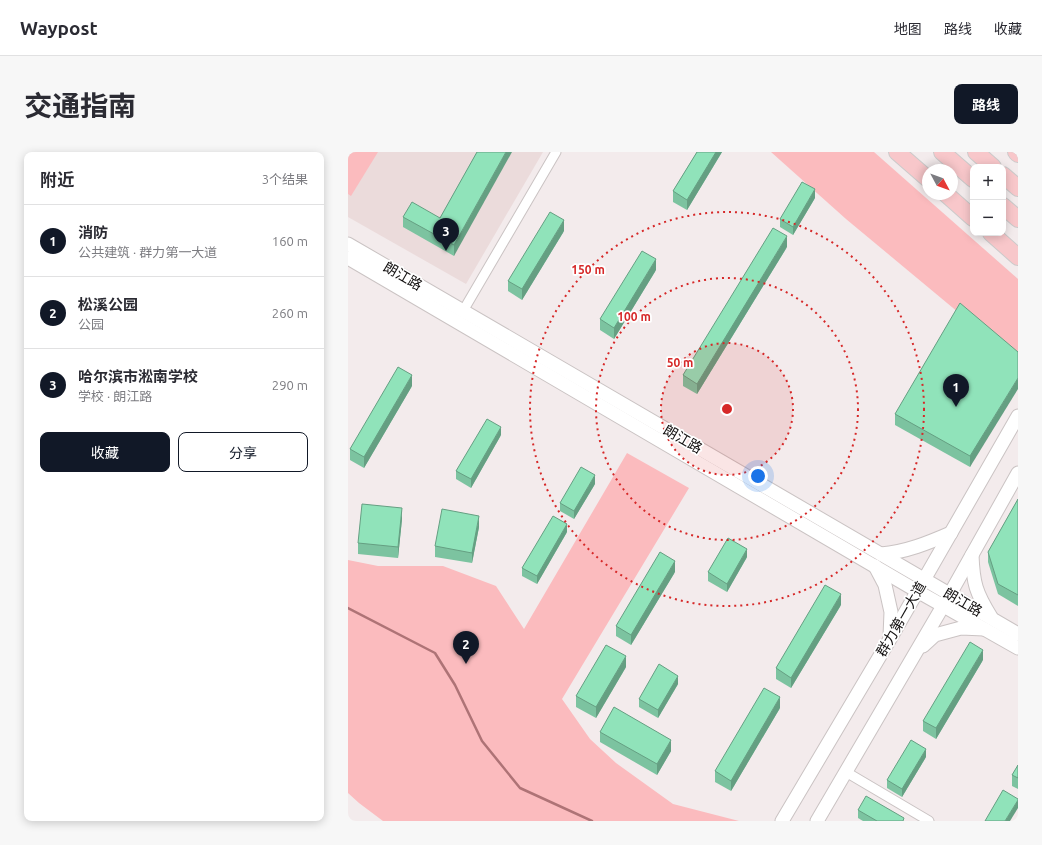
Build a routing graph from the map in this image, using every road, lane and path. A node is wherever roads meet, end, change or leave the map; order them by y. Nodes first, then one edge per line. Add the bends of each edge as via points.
1 (556, 152) edge
2 (897, 152) edge
3 (942, 152) edge
4 (976, 152) edge
5 (1016, 152) edge
6 (1018, 154) edge
7 (990, 164) edge
8 (922, 174) edge
9 (970, 176) edge
10 (1006, 178) edge
11 (1018, 188) edge
12 (953, 200) edge
13 (1006, 209) edge
14 (970, 215) edge
15 (1018, 219) edge
16 (995, 236) edge
17 (348, 244) edge
18 (1018, 256) edge
19 (348, 258) edge
20 (463, 311) junction
21 (1018, 416) edge
22 (1018, 473) edge
23 (951, 533) junction
24 (972, 555) junction
25 (878, 560) junction
26 (925, 580) junction
27 (918, 591) junction
28 (946, 600) junction
29 (989, 624) junction
30 (1018, 634) edge
31 (890, 639) junction
32 (1018, 648) edge
33 (917, 651) junction
34 (846, 772) junction
35 (782, 821) edge
36 (817, 821) edge
37 (929, 821) edge

1 - 20 street
2 - 8 highway
3 - 9 highway
4 - 7 highway
5 - 6 highway
10 - 11 highway
12 - 14 highway
13 - 15 highway
16 - 18 highway
17 - 20 main road, 朗江路
19 - 25 main road, 朗江路
20 - 25 main road, 朗江路
21 - 23 main road, 群力第一大道
22 - 24 main road, 群力第一大道
23 - 25 main road
23 - 26 main road, 群力第一大道
24 - 28 main road, 群力第一大道
24 - 29 main road via 973,577
25 - 26 main road, 朗江路
25 - 27 main road, 朗江路
25 - 31 main road via 891,612
26 - 27 main road, 群力第一大道
26 - 28 main road, 朗江路
27 - 28 main road, 朗江路
27 - 31 main road, 群力第一大道
28 - 29 main road, 朗江路
28 - 33 main road, 群力第一大道
29 - 30 main road, 朗江路
29 - 32 main road, 朗江路
29 - 33 main road via 935,635
31 - 35 main road, 群力第一大道
33 - 34 main road, 群力第一大道
34 - 36 main road, 群力第一大道
34 - 37 street

